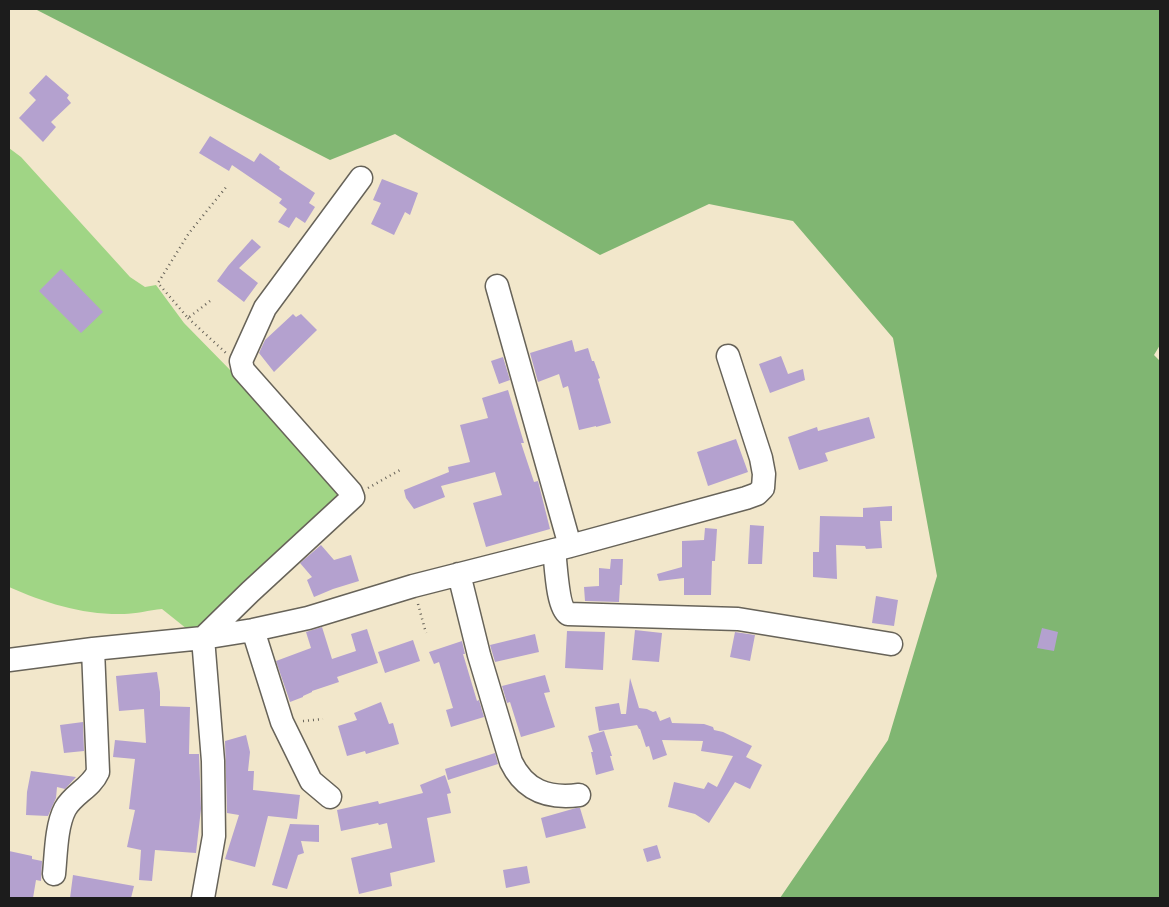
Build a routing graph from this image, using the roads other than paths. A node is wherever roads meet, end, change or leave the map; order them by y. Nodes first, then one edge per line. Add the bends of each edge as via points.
1 (361, 178) dead end
2 (497, 286) dead end
3 (728, 356) dead end
4 (562, 548) junction
5 (459, 574) junction
6 (253, 630) junction
7 (203, 638) junction
8 (891, 644) dead end
9 (92, 649) junction
10 (9, 660) edge
11 (579, 796) dead end
12 (330, 797) dead end
13 (54, 874) dead end
14 (203, 898) edge

1 - 7 street via 265,308 242,361 242,368 353,499
2 - 4 street
3 - 4 street via 762,458 763,488 746,498
4 - 5 street
4 - 8 street via 560,603 563,612 568,614 738,619
5 - 6 street via 308,618
5 - 11 street via 479,655 516,773 547,795
6 - 7 street
6 - 12 street via 282,722 312,781
7 - 9 street
7 - 14 street via 213,761 214,836
9 - 10 street
9 - 13 street via 98,772 95,780 65,809

